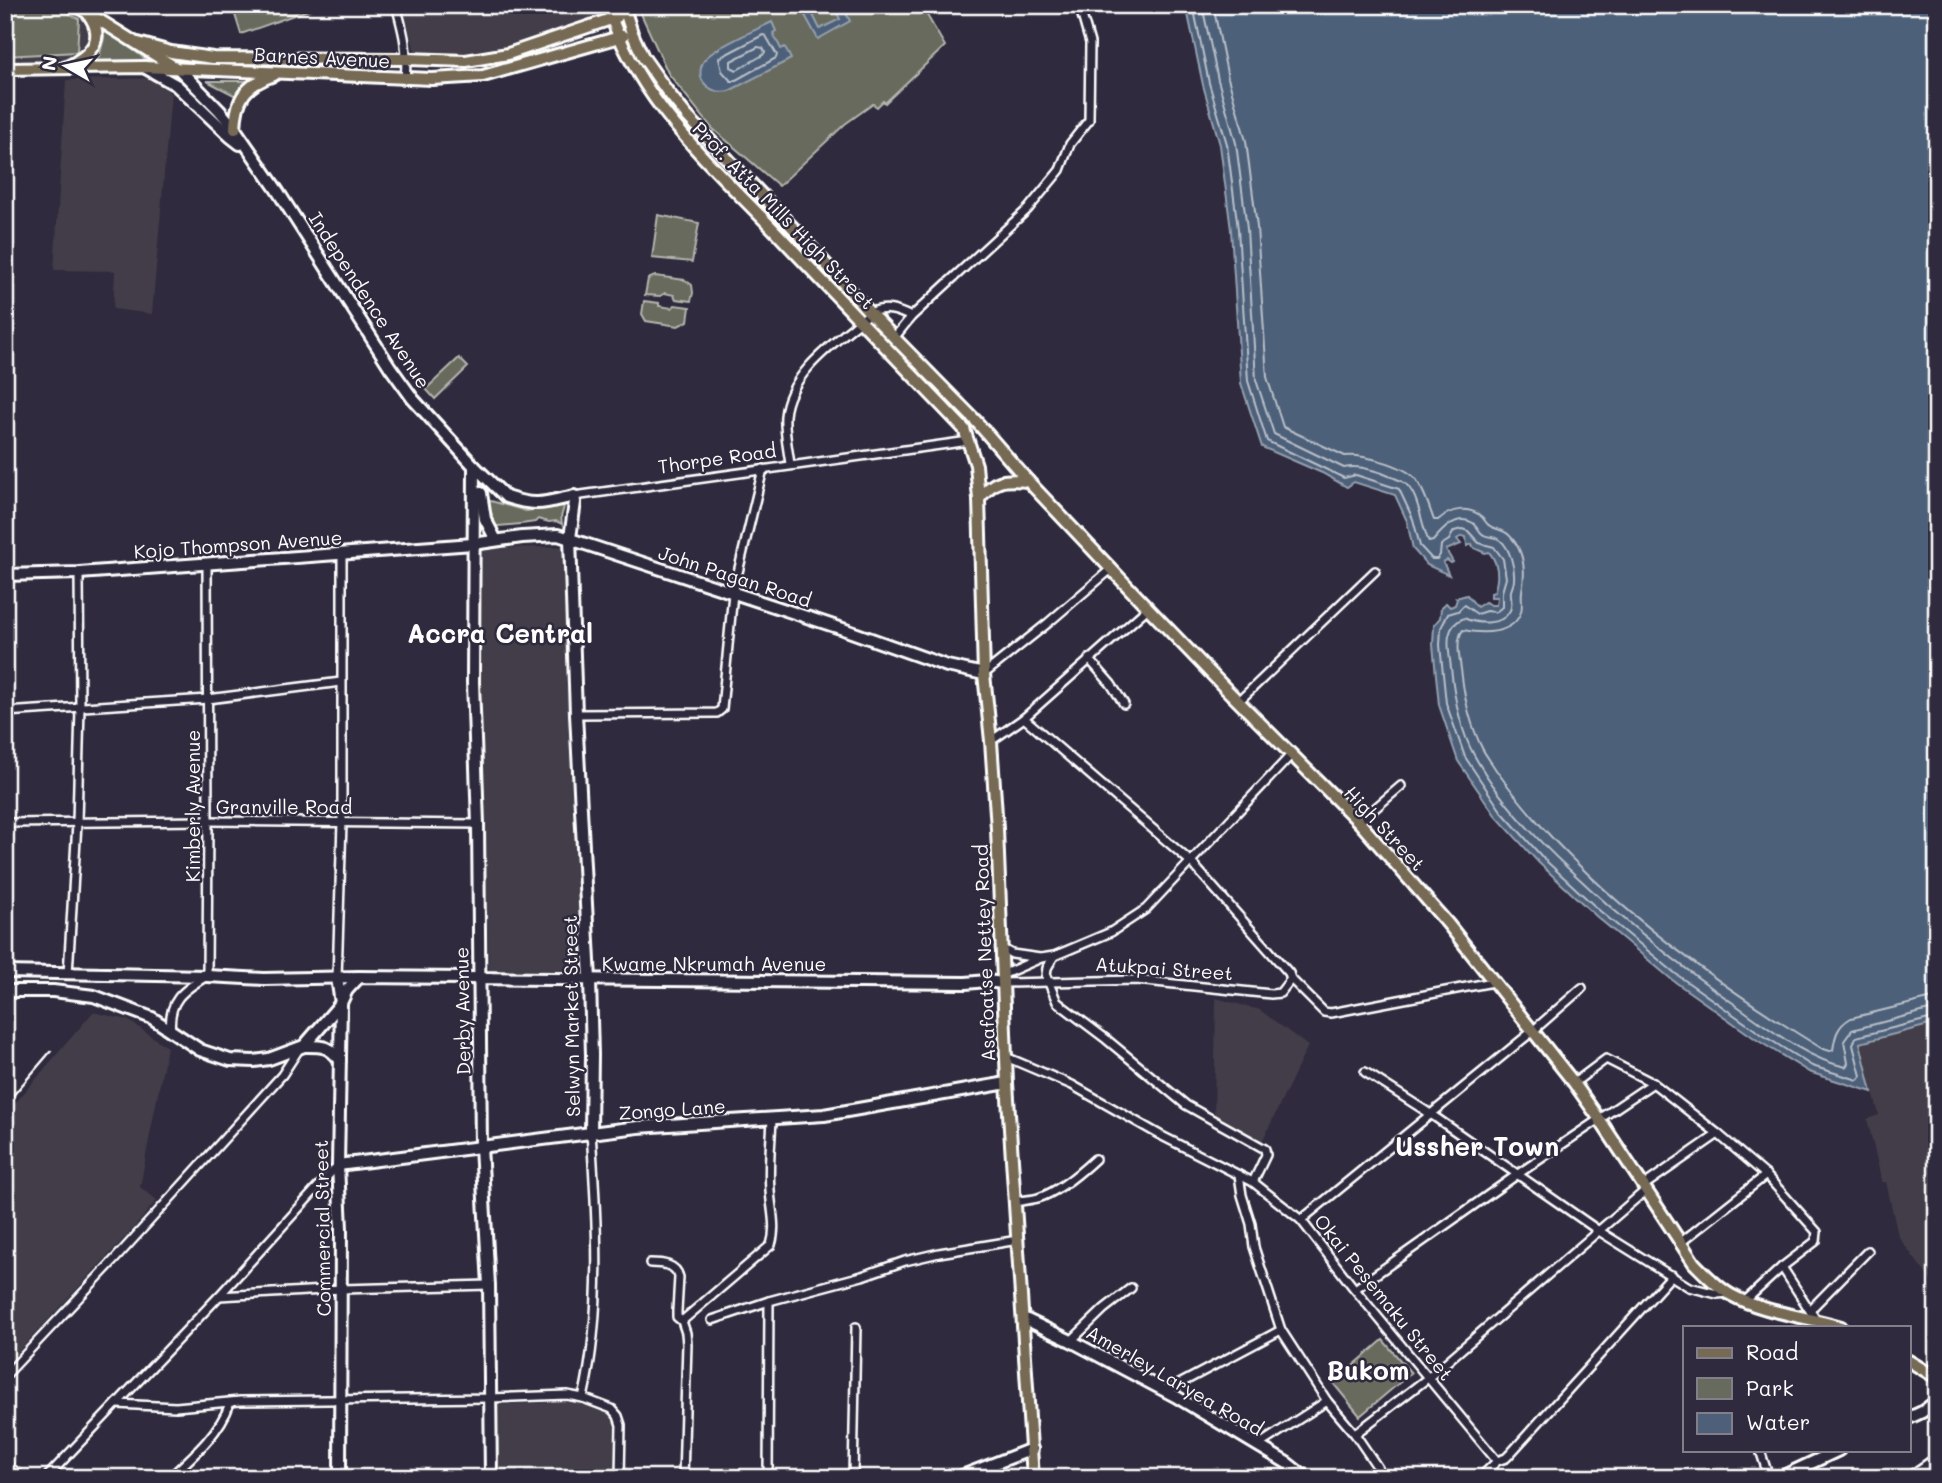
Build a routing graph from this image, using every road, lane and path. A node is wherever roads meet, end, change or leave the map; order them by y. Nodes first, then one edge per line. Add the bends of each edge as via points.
1 (396, 5) edge
2 (607, 5) edge
3 (1079, 5) edge
4 (79, 7) edge
5 (624, 10) edge
6 (612, 19) junction
7 (632, 33) junction
8 (619, 37) junction
9 (138, 43) junction
10 (407, 59) junction
11 (143, 67) junction
12 (65, 68) junction
13 (5, 69) edge
14 (179, 69) junction
15 (282, 72) junction
16 (405, 79) junction
17 (235, 129) junction
18 (246, 147) junction
19 (870, 313) junction
20 (911, 317) junction
21 (860, 321) junction
22 (894, 338) junction
23 (975, 420) junction
24 (964, 429) junction
25 (969, 440) junction
26 (790, 464) junction
27 (477, 469) junction
28 (763, 469) junction
29 (1028, 481) junction
30 (574, 496) junction
31 (506, 497) junction
32 (481, 499) junction
33 (979, 499) junction
34 (570, 538) junction
35 (495, 540) junction
36 (473, 544) junction
37 (342, 553) junction
38 (207, 564) junction
39 (1111, 569) junction
40 (1376, 571) dead end
41 (79, 573) junction
42 (5, 575) edge
43 (733, 593) junction
44 (1148, 608) junction
45 (1089, 659) junction
46 (984, 674) junction
47 (341, 682) junction
48 (208, 699) junction
49 (1238, 702) junction
50 (1124, 704) dead end
51 (80, 707) junction
52 (5, 712) edge
53 (576, 714) junction
54 (1024, 718) junction
55 (991, 741) junction
56 (1290, 755) junction
57 (1401, 786) dead end
58 (208, 821) junction
59 (342, 822) junction
60 (1359, 822) junction
61 (5, 823) edge
62 (77, 823) junction
63 (478, 824) junction
64 (1192, 862) junction
65 (1001, 948) junction
66 (1054, 956) junction
67 (1041, 958) junction
68 (5, 972) edge
69 (68, 974) junction
70 (207, 976) junction
71 (359, 977) junction
72 (337, 978) junction
73 (480, 979) junction
74 (1002, 979) junction
75 (1291, 979) junction
76 (590, 980) junction
77 (1048, 982) junction
78 (1493, 982) junction
79 (1582, 988) dead end
80 (5, 991) edge
81 (341, 1003) junction
82 (1534, 1031) junction
83 (171, 1032) junction
84 (301, 1048) junction
85 (1006, 1057) junction
86 (340, 1060) junction
87 (1365, 1072) dead end
88 (1007, 1083) junction
89 (1573, 1083) junction
90 (1653, 1083) junction
91 (1432, 1115) junction
92 (772, 1119) junction
93 (1600, 1120) junction
94 (591, 1132) junction
95 (1718, 1134) junction
96 (481, 1147) junction
97 (1095, 1158) dead end
98 (338, 1166) junction
99 (1518, 1174) junction
100 (1239, 1175) junction
101 (1766, 1175) junction
102 (1253, 1182) junction
103 (1645, 1188) junction
104 (1016, 1202) junction
105 (1301, 1220) junction
106 (1599, 1231) junction
107 (1018, 1240) junction
108 (1680, 1243) junction
109 (1868, 1251) dead end
110 (650, 1263) dead end
111 (1782, 1267) junction
112 (1672, 1275) junction
113 (489, 1285) junction
114 (1131, 1288) dead end
115 (342, 1289) junction
116 (1355, 1289) junction
117 (1729, 1293) junction
118 (219, 1296) junction
119 (769, 1301) junction
120 (1745, 1301) junction
121 (1813, 1315) junction
122 (1023, 1318) junction
123 (712, 1320) dead end
124 (682, 1321) junction
125 (1836, 1326) edge
126 (856, 1327) dead end
127 (1281, 1330) junction
128 (1071, 1341) junction
129 (1910, 1362) edge
130 (5, 1376) edge
131 (1429, 1377) junction
132 (1937, 1378) edge
133 (1166, 1391) junction
134 (490, 1398) junction
135 (583, 1398) junction
136 (340, 1401) junction
137 (1327, 1401) junction
138 (1937, 1401) edge
139 (230, 1403) junction
140 (117, 1404) junction
141 (1910, 1418) edge
142 (1355, 1434) junction
143 (1257, 1446) junction
144 (1031, 1449) junction
145 (1761, 1452) edge
146 (1835, 1452) edge
147 (1937, 1457) edge
148 (1497, 1461) junction
149 (5, 1464) edge
150 (23, 1478) edge
151 (46, 1478) edge
152 (169, 1478) edge
153 (340, 1478) edge
154 (491, 1478) edge
155 (620, 1478) edge
156 (683, 1478) edge
157 (768, 1478) edge
158 (853, 1478) edge
159 (957, 1478) edge
160 (1033, 1478) edge
161 (1306, 1478) edge
162 (1381, 1478) edge
163 (1480, 1478) edge
164 (1769, 1478) edge
165 (1779, 1478) edge
166 (1907, 1478) edge

1 - 10 street
2 - 6 main road, Prof. Atta Mills High Street
3 - 20 street via 1090,43 1090,117 1070,144 1060,170 1028,209
4 - 9 main road
4 - 12 main road via 91,18 96,40 86,57
5 - 6 main road, Barnes Avenue
5 - 7 main road, Prof. Atta Mills High Street
6 - 8 main road, Prof. Atta Mills High Street
6 - 10 main road, Barnes Avenue via 485,59
7 - 8 main road, Barnes Avenue
7 - 19 main road, Prof. Atta Mills High Street via 643,57 687,116
8 - 16 main road, Barnes Avenue via 483,76
8 - 21 main road, Prof. Atta Mills High Street via 650,94 677,128
9 - 10 main road, Barnes Avenue via 213,58
9 - 14 main road
10 - 16 street
11 - 12 main road, Barnes Avenue
11 - 14 main road, Barnes Avenue
11 - 18 main road via 176,85
12 - 13 main road, Barnes Avenue
14 - 15 main road, Barnes Avenue
14 - 17 main road
15 - 16 main road, Barnes Avenue
15 - 17 main road via 259,80 246,91 237,107
17 - 18 main road
18 - 27 main road, Independence Avenue via 390,367 422,410
19 - 20 street via 897,310
19 - 21 street
19 - 22 main road, Prof. Atta Mills High Street
20 - 22 street
21 - 24 main road, Prof. Atta Mills High Street
21 - 26 street via 820,355 796,385 785,416
22 - 23 main road, Prof. Atta Mills High Street
23 - 24 main road
23 - 29 main road, High Street
24 - 25 main road, Asafoatse Nettey Road
25 - 26 street, Thorpe Road
25 - 33 main road, Asafoatse Nettey Road
26 - 28 street, Thorpe Road
27 - 31 main road
27 - 32 main road
27 - 36 main road
28 - 30 street, Thorpe Road
28 - 43 street
29 - 33 main road via 1003,480
29 - 39 main road, High Street
30 - 31 main road, Thorpe Road via 538,503
30 - 34 main road, Selwyn Market Street
31 - 32 main road, Thorpe Road
32 - 35 main road
33 - 46 main road, Asafoatse Nettey Road
34 - 35 main road, John Pagan Road via 545,535
34 - 43 main road, John Pagan Road
34 - 53 main road, Selwyn Market Street
35 - 36 main road, John Pagan Road
36 - 37 main road, Kojo Thompson Avenue
36 - 63 main road, Derby Avenue
37 - 38 main road, Kojo Thompson Avenue
37 - 47 street
38 - 41 main road, Kojo Thompson Avenue
38 - 48 street, Kimberly Avenue
39 - 44 main road, High Street
39 - 46 street
40 - 49 street
41 - 42 main road, Kojo Thompson Avenue
41 - 51 street
43 - 46 main road, John Pagan Road via 947,666
43 - 53 street via 720,711
44 - 45 street
44 - 49 main road, High Street
45 - 50 street
45 - 54 street
46 - 55 main road, Asafoatse Nettey Road
47 - 48 street
47 - 59 street
48 - 51 street
48 - 58 street, Kimberly Avenue
49 - 56 main road, High Street
51 - 52 street
51 - 62 street
53 - 76 main road, Selwyn Market Street
54 - 55 street
54 - 64 street
55 - 65 main road, Asafoatse Nettey Road
56 - 60 main road, High Street
56 - 64 street
57 - 60 street
58 - 59 street, Granville Road
58 - 62 street, Granville Road
58 - 70 street, Kimberly Avenue
59 - 63 street, Granville Road
59 - 72 street
60 - 78 main road, High Street
61 - 62 street, Granville Road
62 - 69 street
63 - 73 main road, Derby Avenue
64 - 66 street via 1146,909 1111,932
64 - 75 street
65 - 67 street
65 - 74 main road, Asafoatse Nettey Road
66 - 67 street
66 - 77 street via 1047,968
67 - 74 street
68 - 69 main road, Kwame Nkrumah Avenue
69 - 70 main road, Kwame Nkrumah Avenue
70 - 72 main road, Kwame Nkrumah Avenue
70 - 83 street via 180,994 173,1006
71 - 72 main road, Kwame Nkrumah Avenue
71 - 73 main road, Kwame Nkrumah Avenue
71 - 81 main road
72 - 81 main road, Commercial Street
73 - 76 main road, Kwame Nkrumah Avenue
73 - 96 main road, Derby Avenue
74 - 76 main road, Kwame Nkrumah Avenue via 966,983
74 - 77 street, Atukpai Street
74 - 85 main road, Asafoatse Nettey Road
75 - 77 street, Atukpai Street via 1280,993 1271,994 1136,981
75 - 78 street via 1327,1013
76 - 94 main road, Selwyn Market Street
77 - 102 street via 1056,1002 1186,1105 1265,1149
78 - 82 main road, High Street
79 - 82 street
80 - 83 main road via 94,996 152,1018
81 - 84 main road
81 - 86 main road, Commercial Street
82 - 89 main road, High Street
82 - 91 street
83 - 84 main road via 200,1050 230,1060 261,1060
84 - 86 main road via 323,1046
84 - 130 street via 282,1075
85 - 88 main road, Asafoatse Nettey Road
85 - 100 street, Okai Pesemaku Street via 1072,1085
86 - 98 main road, Commercial Street
87 - 91 street
88 - 92 main road, Zongo Lane via 824,1115
88 - 104 main road, Asafoatse Nettey Road
89 - 90 street via 1606,1059
89 - 93 main road, High Street
90 - 93 street
90 - 95 street
91 - 99 street
91 - 105 street
92 - 94 main road, Zongo Lane
92 - 124 street via 771,1245
93 - 99 street
93 - 103 main road, High Street
94 - 96 main road, Zongo Lane
94 - 135 street, Selwyn Market Street via 597,1312
95 - 101 street
95 - 103 street
96 - 98 main road, Zongo Lane
96 - 113 main road, Derby Avenue
97 - 104 street via 1039,1198
98 - 115 main road, Commercial Street
98 - 118 street
99 - 106 street
99 - 116 street
100 - 102 street, Okai Pesemaku Street
100 - 127 street via 1254,1247
101 - 108 street
101 - 111 street via 1817,1231 1816,1241
102 - 105 street, Okai Pesemaku Street
103 - 106 street
103 - 108 main road, High Street
104 - 107 main road, Asafoatse Nettey Road
105 - 116 street, Okai Pesemaku Street
106 - 112 street
106 - 131 street
107 - 119 street via 905,1261
107 - 122 main road, Asafoatse Nettey Road
108 - 117 main road, High Street via 1694,1263
109 - 121 street
110 - 124 street via 670,1266 678,1273 677,1317
111 - 120 street
111 - 121 street
112 - 117 street via 1689,1287
112 - 148 street via 1509,1455
113 - 115 street
113 - 134 main road, Derby Avenue
114 - 128 street
115 - 118 street
115 - 136 main road, Commercial Street
116 - 131 street, Okai Pesemaku Street
117 - 120 main road, High Street
118 - 140 street
119 - 123 street
119 - 157 street
120 - 121 main road, High Street
121 - 125 main road, High Street
122 - 128 main road, Amerley Laryea Road
122 - 144 main road, Asafoatse Nettey Road
124 - 156 street via 687,1344
126 - 158 street
127 - 133 street
127 - 137 street
128 - 133 main road, Amerley Laryea Road
129 - 132 main road
131 - 142 street
131 - 148 street, Okai Pesemaku Street
133 - 143 main road, Amerley Laryea Road
134 - 135 street
134 - 136 street
134 - 154 main road, Derby Avenue
135 - 155 street via 618,1416
136 - 139 street
136 - 153 main road, Commercial Street
137 - 142 street
137 - 143 street
138 - 141 main road
139 - 140 street via 176,1407
139 - 152 street via 195,1455
140 - 151 street
142 - 162 street
143 - 161 main road, Amerley Laryea Road
144 - 159 main road
144 - 160 main road, Asafoatse Nettey Road
145 - 164 street
146 - 165 main road
147 - 166 street
148 - 163 street
149 - 150 street

